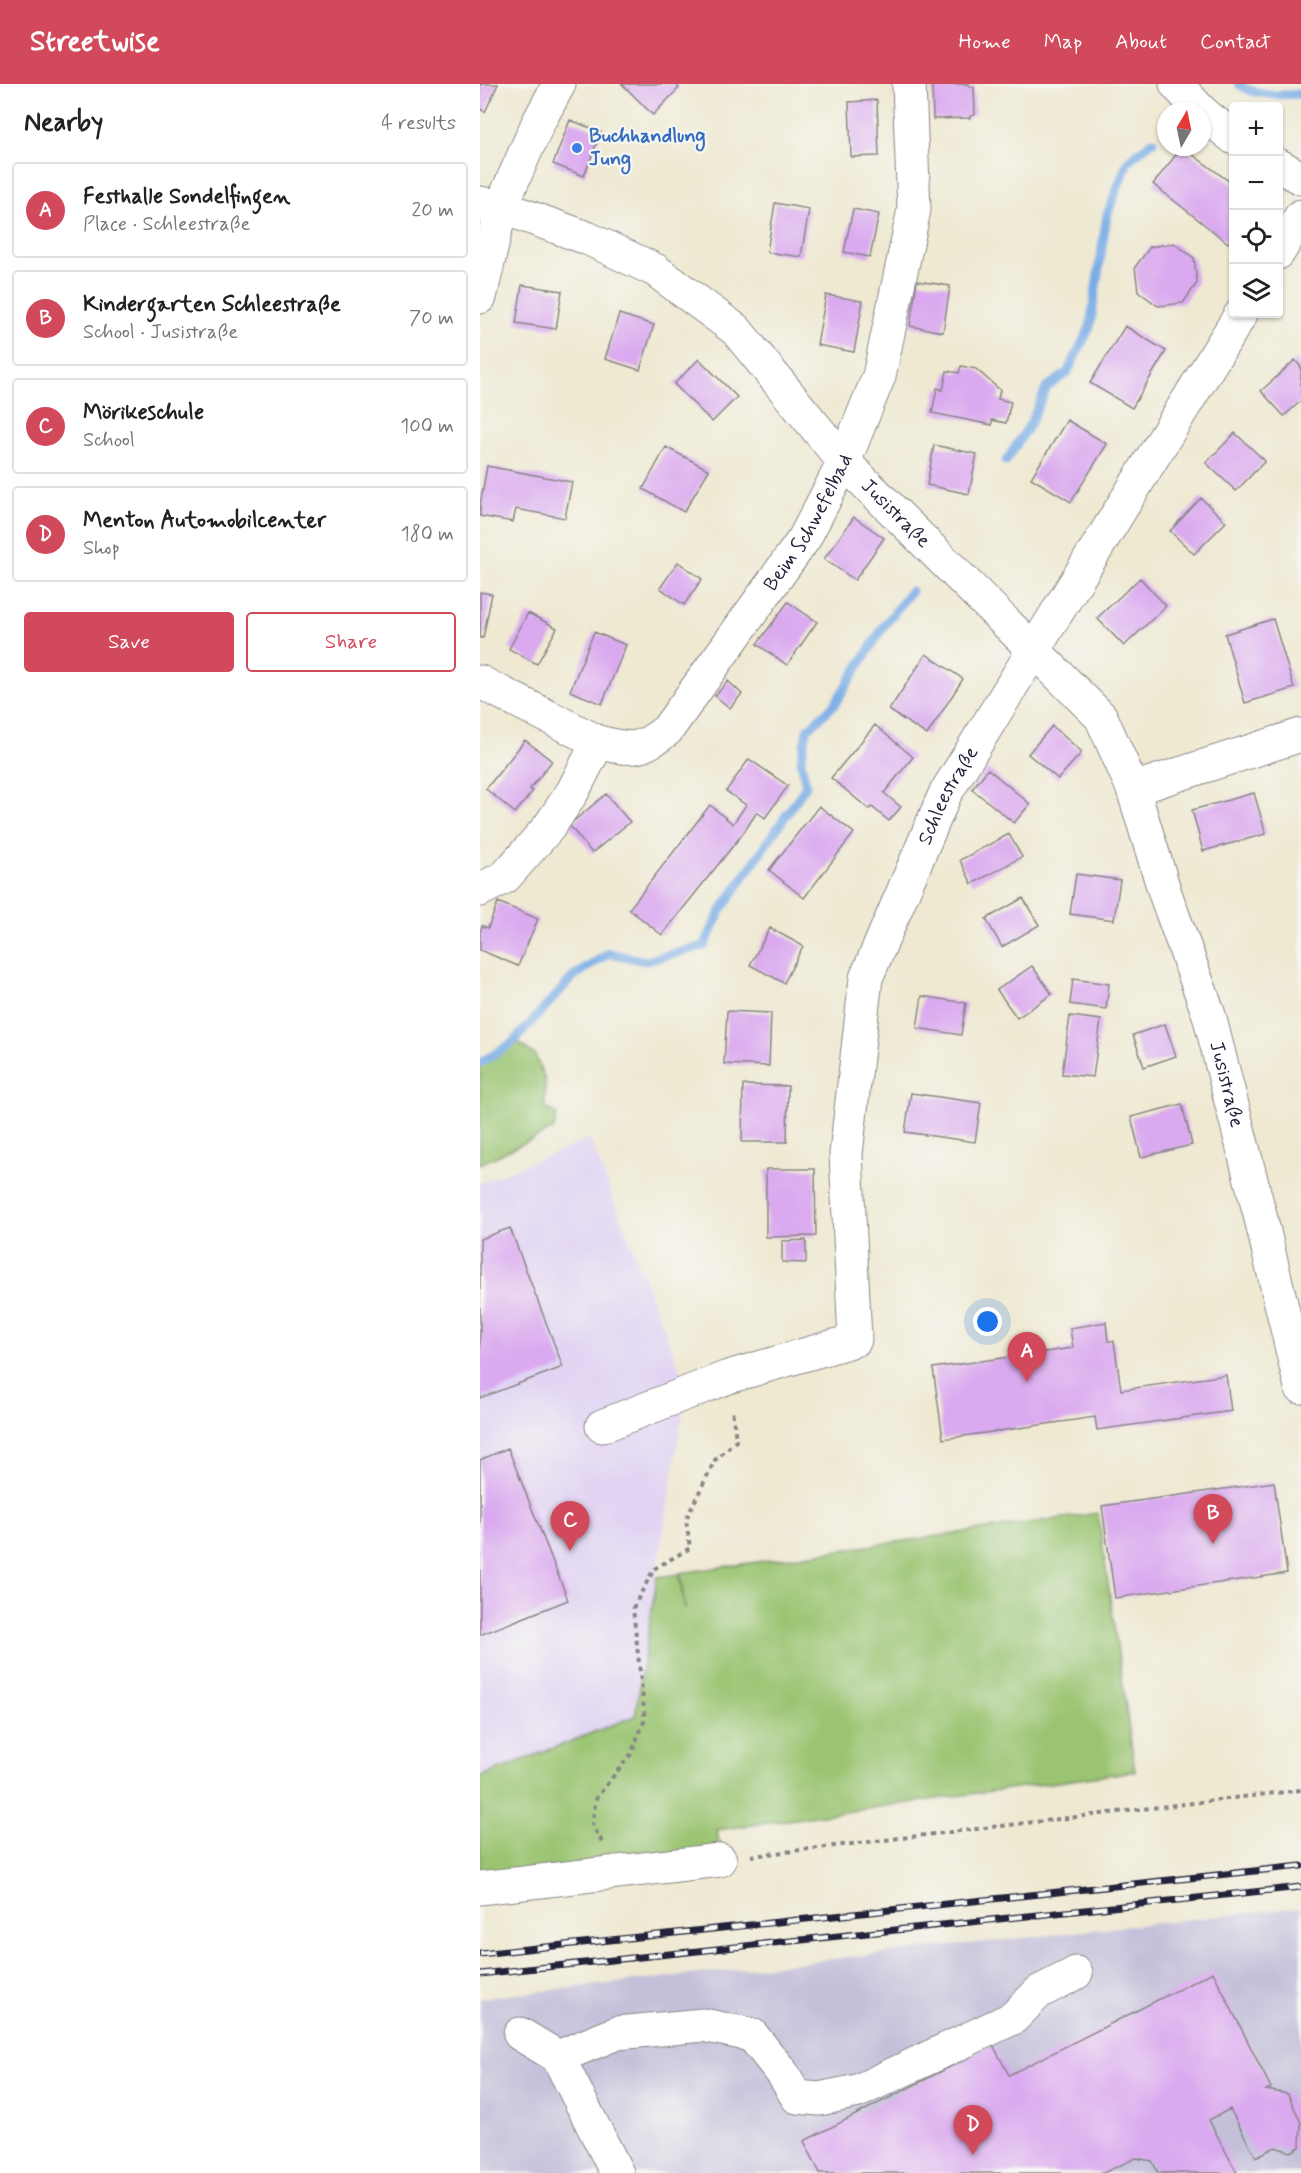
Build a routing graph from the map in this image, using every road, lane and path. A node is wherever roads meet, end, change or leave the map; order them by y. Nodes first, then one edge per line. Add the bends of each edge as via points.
1 (559, 84) edge
2 (909, 84) edge
3 (1176, 84) edge
4 (1193, 102) edge
5 (1211, 119) edge
6 (1229, 135) edge
7 (1283, 168) edge
8 (1301, 178) edge
9 (491, 205) edge
10 (1301, 216) edge
11 (1283, 245) edge
12 (482, 281) edge
13 (1239, 318) edge
14 (844, 462) junction
15 (1034, 649) junction
16 (480, 682) edge
17 (1301, 735) edge
18 (597, 742) junction
19 (1133, 789) junction
20 (480, 890) edge
21 (728, 1377) junction
22 (1301, 1387) edge
23 (603, 1426) dead end
24 (1301, 1790) edge
25 (720, 1860) joint
26 (620, 1872) junction
27 (480, 1888) edge
28 (1077, 1973) dead end
29 (520, 2034) dead end
30 (558, 2057) junction
31 (617, 2173) edge

1 - 9 street
2 - 14 street, Beim Schwefelbad via 914,210 879,376
3 - 4 street
5 - 6 street
7 - 8 street
9 - 12 street
9 - 14 street, Jusistraße via 587,238 655,270 736,330
10 - 11 street
13 - 15 street, Schleestraße
14 - 15 street, Jusistraße
14 - 18 street, Beim Schwefelbad via 804,539 667,730 651,743 636,748
15 - 19 street, Jusistraße via 1101,717
15 - 21 street, Schleestraße via 945,794 866,978 846,1154 855,1340
16 - 18 street, Beim Schwefelbad
17 - 19 street
18 - 20 street via 573,791 549,827 505,877
19 - 22 street, Jusistraße via 1209,1015
21 - 23 street
21 - 26 path via 736,1441 715,1460 686,1519 690,1548 654,1569 633,1608 645,1719 631,1754 596,1798 592,1824
24 - 25 path
25 - 26 street
26 - 27 street
28 - 30 street via 1039,1992 1013,2018 858,2091 819,2099 797,2097 752,2035 703,2025 617,2033
29 - 30 street
30 - 31 street

